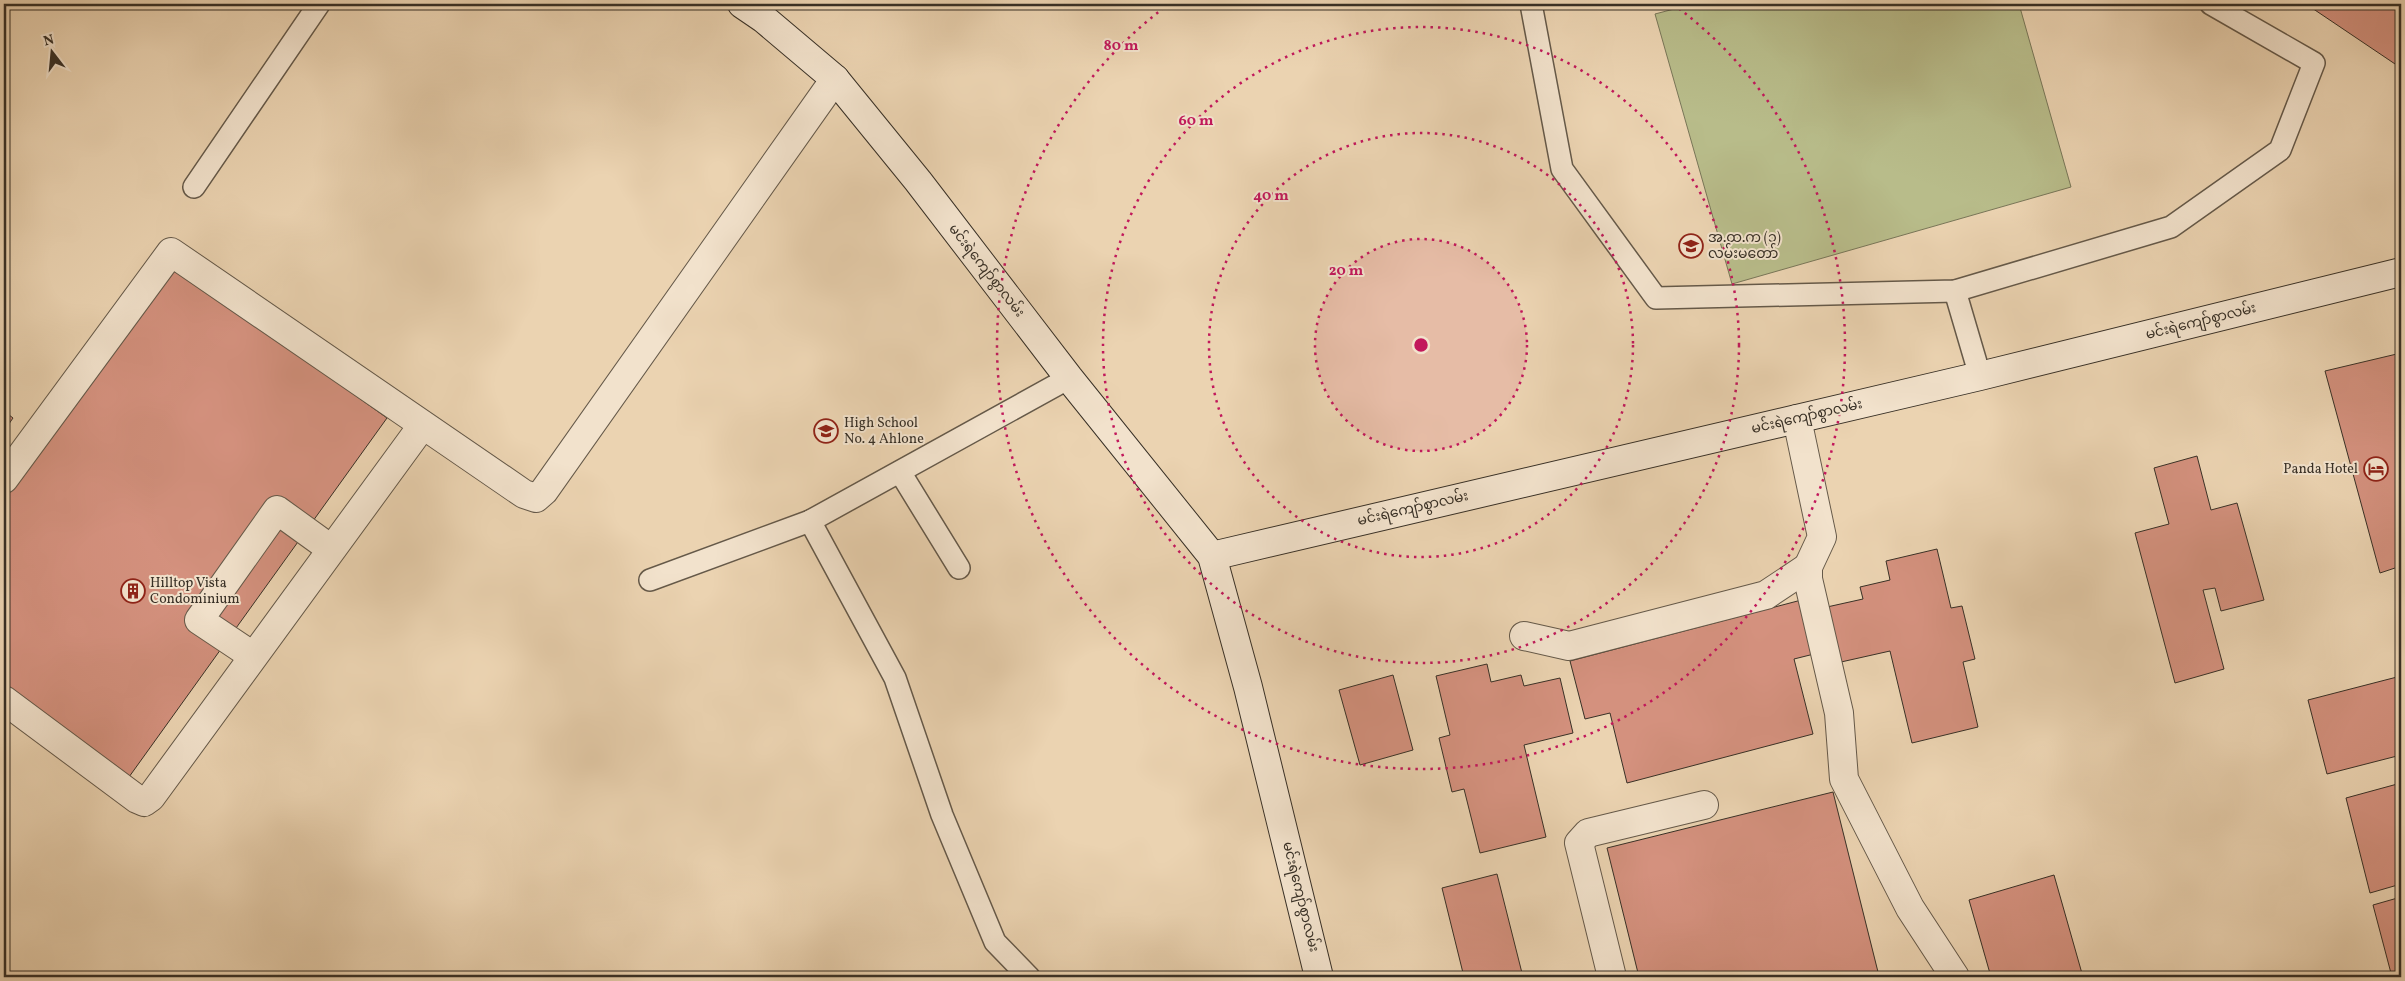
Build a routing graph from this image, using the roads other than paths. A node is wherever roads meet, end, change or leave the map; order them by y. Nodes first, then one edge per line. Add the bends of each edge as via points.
1 (319, 4) edge
2 (742, 4) edge
3 (1530, 4) edge
4 (2211, 4) edge
5 (835, 79) junction
6 (194, 188) dead end
7 (2401, 272) edge
8 (1955, 291) junction
9 (1980, 376) junction
10 (1069, 378) junction
11 (1796, 419) junction
12 (422, 426) junction
13 (900, 472) junction
14 (4, 478) edge
15 (810, 521) junction
16 (331, 549) junction
17 (1212, 556) junction
18 (1808, 567) junction
19 (959, 568) dead end
20 (650, 580) dead end
21 (1524, 636) dead end
22 (253, 656) junction
23 (4, 700) edge
24 (1704, 805) dead end
25 (1028, 977) edge
26 (1319, 977) edge
27 (1612, 977) edge
28 (1955, 977) edge

1 - 6 lane
2 - 5 street, မင်းရဲကျော်စွာလမ်း
3 - 8 lane via 1562,169 1656,298
4 - 8 lane via 2314,63 2280,150 2171,226
5 - 10 street, မင်းရဲကျော်စွာလမ်း
5 - 12 street via 536,498 524,494
7 - 9 street, မင်းရဲကျော်စွာလမ်း
8 - 9 lane
9 - 11 street, မင်းရဲကျော်စွာလမ်း
10 - 13 lane
10 - 17 street, မင်းရဲကျော်စွာလမ်း
11 - 17 street, မင်းရဲကျော်စွာလမ်း
11 - 18 street via 1822,537
12 - 14 street via 171,252
12 - 16 street
13 - 15 lane
13 - 19 lane
15 - 20 lane
15 - 25 lane via 895,678 942,815 994,942
16 - 22 street
16 - 22 street via 276,510 199,620
17 - 26 street, မင်းရဲကျော်စွာလမ်း via 1248,687
18 - 21 street via 1766,595 1569,646
18 - 28 street via 1839,713 1844,779 1910,908
22 - 23 street via 151,797 144,802
24 - 27 street via 1588,833 1579,843

